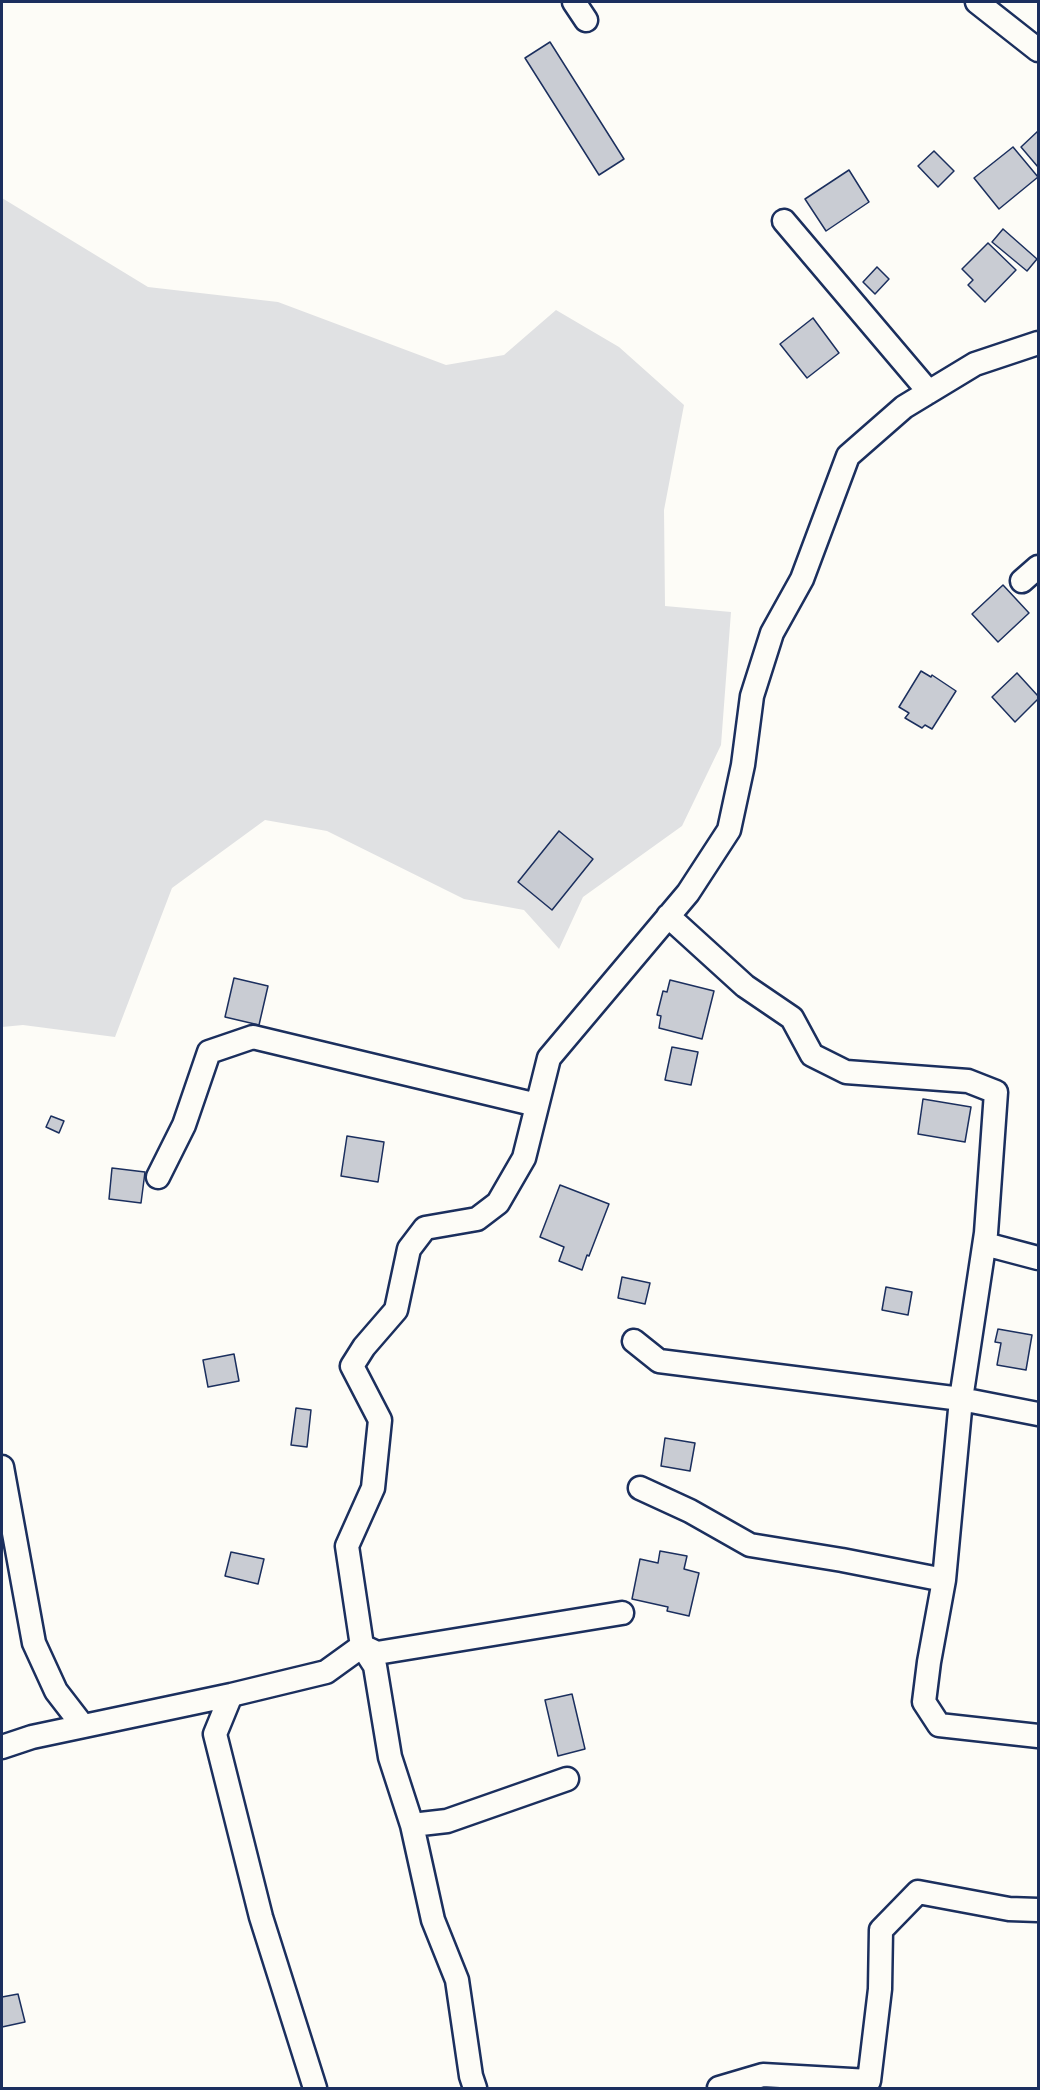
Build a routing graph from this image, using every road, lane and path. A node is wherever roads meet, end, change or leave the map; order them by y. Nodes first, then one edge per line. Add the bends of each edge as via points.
1 (977, 2) edge
2 (1038, 50) edge
3 (784, 221) dead end
4 (1038, 342) edge
5 (929, 392) junction
6 (668, 916) junction
7 (537, 1105) junction
8 (159, 1177) dead end
9 (985, 1244) junction
10 (1038, 1258) edge
11 (634, 1341) dead end
12 (961, 1399) junction
13 (1038, 1414) edge
14 (2, 1467) edge
15 (640, 1488) dead end
16 (944, 1580) junction
17 (622, 1613) dead end
18 (362, 1646) junction
19 (231, 1695) junction
20 (83, 1726) junction
21 (1038, 1736) edge
22 (2, 1747) edge
23 (567, 1779) dead end
24 (412, 1826) junction
25 (1038, 1910) edge
26 (871, 2085) edge
27 (315, 2088) edge
28 (475, 2088) edge
29 (719, 2088) edge

1 - 2 street
3 - 5 street
4 - 5 street via 975,364
5 - 6 street via 904,407 848,456 802,579 772,633 752,696 729,830 688,893
6 - 7 street via 549,1058
6 - 9 street via 745,986 792,1018 812,1055 846,1072 968,1081 996,1092
7 - 8 street via 254,1037 209,1052 184,1125
7 - 18 street via 524,1158 498,1203 477,1219 425,1228 409,1249 396,1310 352,1366 380,1420 373,1488 347,1546
9 - 10 street
9 - 12 street
11 - 12 street via 659,1361
12 - 13 street
12 - 16 street
14 - 20 street via 34,1643 56,1691
15 - 16 street via 750,1545
16 - 21 street via 924,1702 939,1725
17 - 18 street via 377,1653
18 - 19 street via 326,1672
18 - 24 street via 375,1666 390,1757
19 - 20 street
19 - 27 street via 215,1734 261,1917
20 - 22 street
23 - 24 street via 447,1821
24 - 28 street via 433,1920 457,1980
25 - 26 street via 1009,1909 918,1893 881,1930
26 - 29 street via 763,2075

